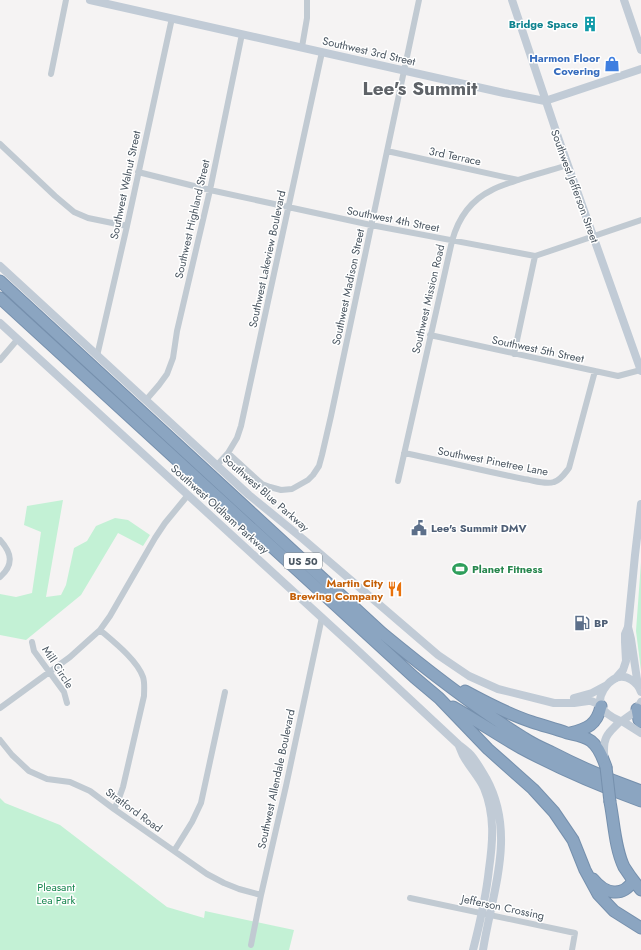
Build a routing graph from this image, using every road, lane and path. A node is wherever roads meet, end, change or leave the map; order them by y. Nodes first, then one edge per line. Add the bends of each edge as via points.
1 (66, 0) edge
2 (90, 0) edge
3 (307, 0) edge
4 (419, 0) edge
5 (512, 0) edge
6 (624, 0) edge
7 (172, 18) junction
8 (242, 34) junction
9 (302, 47) junction
10 (641, 50) edge
11 (322, 52) junction
12 (641, 69) edge
13 (404, 70) junction
14 (50, 74) dead end
15 (545, 101) junction
16 (0, 144) edge
17 (387, 151) junction
18 (568, 165) junction
19 (138, 172) junction
20 (518, 180) junction
21 (210, 190) junction
22 (288, 208) junction
23 (641, 220) edge
24 (371, 225) junction
25 (127, 226) junction
26 (593, 236) junction
27 (452, 241) junction
28 (535, 256) junction
29 (0, 266) edge
30 (0, 281) edge
31 (0, 298) edge
32 (0, 323) edge
33 (430, 335) junction
34 (17, 340) junction
35 (514, 354) junction
36 (97, 356) junction
37 (0, 360) edge
38 (595, 371) junction
39 (641, 371) edge
40 (146, 400) junction
41 (228, 453) junction
42 (404, 453) junction
43 (217, 465) junction
44 (398, 481) dead end
45 (188, 495) junction
46 (641, 504) edge
47 (0, 540) edge
48 (0, 577) edge
49 (322, 617) junction
50 (628, 627) junction
51 (100, 630) junction
52 (32, 642) dead end
53 (426, 670) junction
54 (49, 672) junction
55 (616, 678) junction
56 (607, 685) junction
57 (640, 689) edge
58 (225, 692) dead end
59 (439, 698) junction
60 (541, 700) junction
61 (67, 703) dead end
62 (601, 705) junction
63 (639, 706) edge
64 (0, 708) edge
65 (621, 721) junction
66 (641, 722) edge
67 (569, 733) junction
68 (641, 733) edge
69 (0, 740) edge
70 (605, 763) junction
71 (641, 791) edge
72 (641, 801) edge
73 (114, 809) junction
74 (174, 851) junction
75 (585, 870) junction
76 (633, 881) junction
77 (641, 890) edge
78 (261, 895) junction
79 (410, 898) dead end
80 (486, 914) junction
81 (641, 928) edge
82 (251, 945) dead end
83 (473, 950) edge
84 (483, 950) edge
85 (572, 950) edge

1 - 14 street
2 - 7 street, Southwest 3rd Street
3 - 9 street
4 - 13 street, Southwest Madison Street
5 - 15 street, Southwest Jefferson Street
6 - 10 street
7 - 8 street, Southwest 3rd Street
7 - 19 street, Southwest Walnut Street
8 - 9 street, Southwest 3rd Street
8 - 21 street, Southwest Highland Street
9 - 11 street, Southwest 3rd Street
11 - 13 street, Southwest 3rd Street
11 - 22 street, Southwest Lakeview Boulevard
12 - 15 street
13 - 15 street, Southwest 3rd Street
13 - 17 street, Southwest Madison Street
15 - 18 street, Southwest Jefferson Street
16 - 25 street via 74,212 88,218
17 - 20 street, 3rd Terrace
17 - 24 street, Southwest Madison Street
18 - 20 street, Southwest Mission Road
18 - 26 street, Southwest Jefferson Street
19 - 21 street, Southwest 4th Street
19 - 25 street, Southwest Walnut Street
20 - 27 street, Southwest Mission Road via 492,190 474,202 460,220
21 - 22 street, Southwest 4th Street
21 - 40 street, Southwest Highland Street via 173,358 159,385
22 - 24 street, Southwest 4th Street
22 - 41 street, Southwest Lakeview Boulevard via 241,426
23 - 26 street, Southwest 4th Street
24 - 27 street, Southwest 4th Street
24 - 41 street, Southwest Madison Street via 330,424 316,470 300,485 282,490 262,484
25 - 36 street, Southwest Walnut Street
26 - 28 street, Southwest 4th Street
26 - 39 street, Southwest Jefferson Street
27 - 28 street, Southwest 4th Street
27 - 33 street, Southwest Mission Road
28 - 35 street
29 - 36 street, Southwest Blue Parkway
30 - 53 highway, US 50 via 382,633
31 - 59 highway, US 50
32 - 34 street, Southwest Oldham Parkway
33 - 35 street, Southwest 5th Street
33 - 42 street, Southwest Mission Road
34 - 37 street
34 - 45 street, Southwest Oldham Parkway
35 - 38 street, Southwest 5th Street
36 - 40 street, Southwest Blue Parkway
38 - 39 street, Southwest 5th Street via 618,376
38 - 42 street, Southwest Pinetree Lane via 569,468 555,482 542,482
40 - 43 street, Southwest Blue Parkway
41 - 43 street, Southwest Lakeview Boulevard
42 - 44 street, Southwest Mission Road
43 - 60 street, Southwest Blue Parkway via 438,655 481,682
45 - 49 street, Southwest Oldham Parkway
45 - 51 street via 155,538
46 - 50 street
47 - 48 street via 6,547 10,562 8,570
49 - 78 street, Southwest Allendale Boulevard
49 - 80 street, Southwest Oldham Parkway via 459,745 484,787 497,830 486,894
50 - 55 street via 625,634 626,660 623,670
50 - 57 street
51 - 54 street
51 - 73 street via 135,662 144,684 144,696 123,787
52 - 54 street, Mill Circle via 34,651
53 - 67 highway via 489,705
53 - 71 highway, US 50 via 526,739 568,761
54 - 61 street, Mill Circle via 64,692
54 - 64 street
55 - 56 street, Southwest Blue Parkway
55 - 57 street via 629,679
56 - 60 street, Southwest Blue Parkway via 579,697
56 - 62 street via 602,693
58 - 74 street via 201,802
59 - 72 highway, US 50 via 520,747 564,770
59 - 75 highway via 554,812 573,840
60 - 62 street, Southwest Blue Parkway via 554,703 588,701
62 - 65 street via 608,715
62 - 67 highway via 598,717 592,725
63 - 65 street
63 - 66 highway
65 - 68 street
65 - 70 street via 609,733 604,743
67 - 70 highway via 595,745
69 - 73 street, Stratford Road via 29,771 47,779 70,782 90,790
70 - 76 highway, bridge via 619,852
73 - 74 street, Stratford Road
74 - 78 street, Stratford Road via 206,874 239,889
75 - 76 highway via 598,885 612,892 629,887
75 - 81 highway via 606,904
76 - 77 highway
78 - 82 street, Southwest Allendale Boulevard
79 - 80 street, Jefferson Crossing
80 - 83 street, Southwest Oldham Parkway
80 - 84 street, Southwest Oldham Parkway
80 - 85 street, Jefferson Crossing via 575,933

